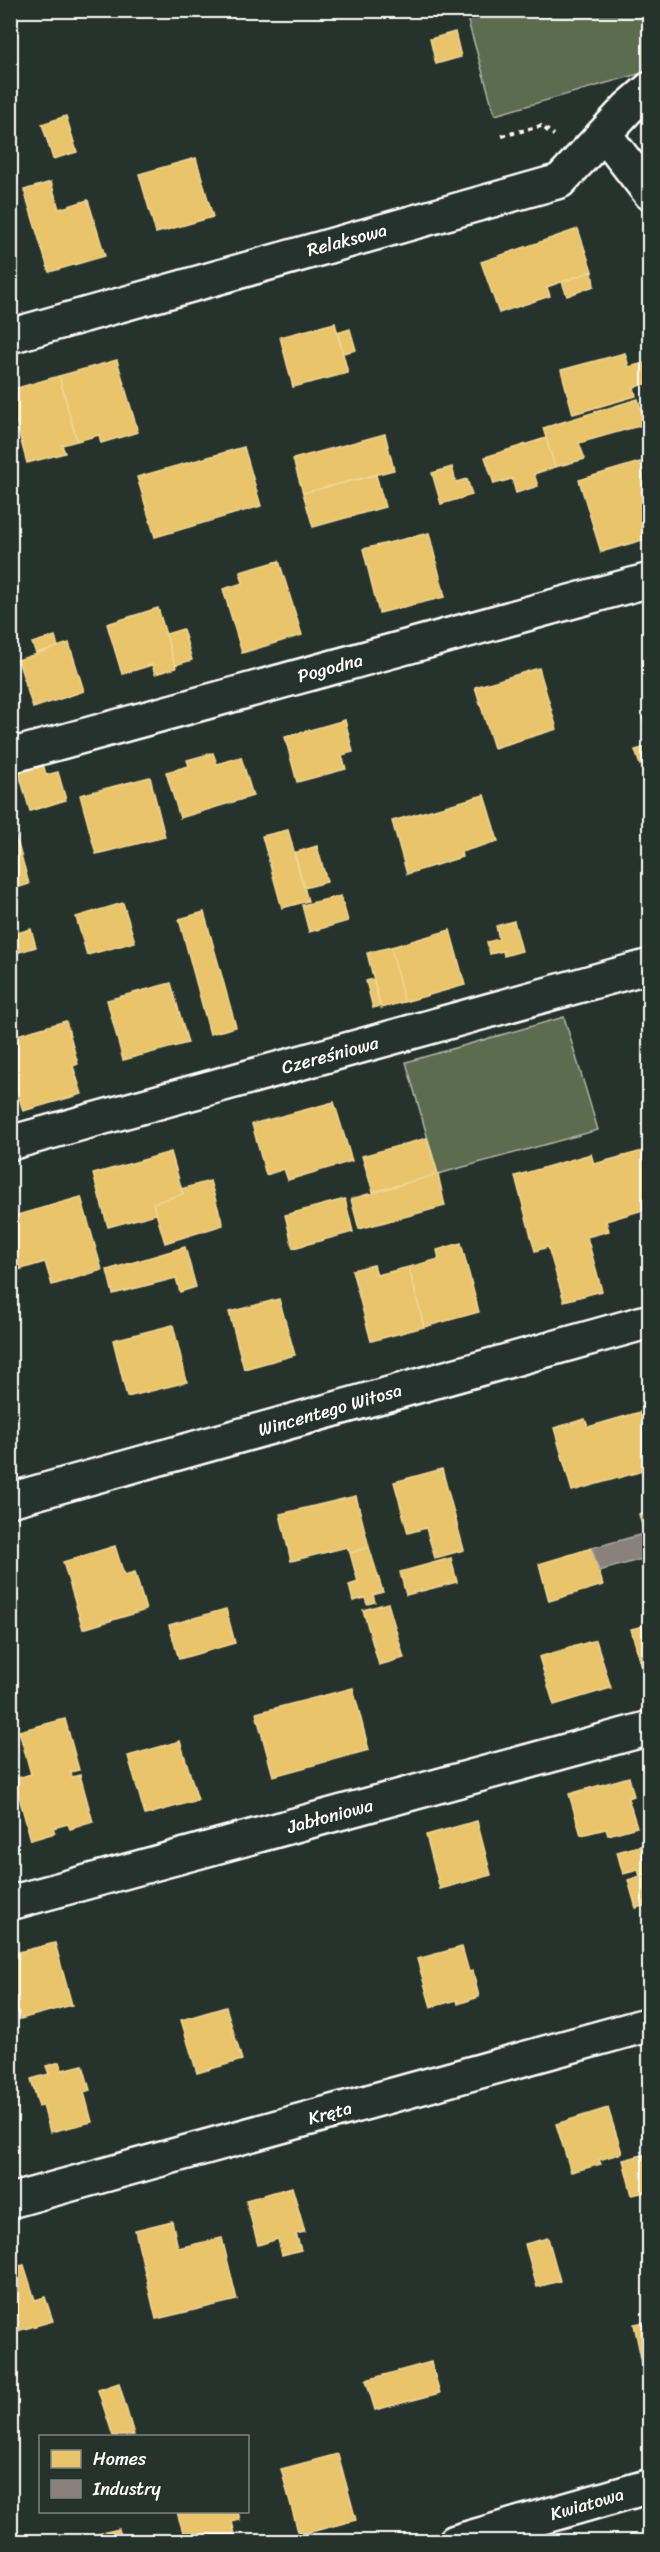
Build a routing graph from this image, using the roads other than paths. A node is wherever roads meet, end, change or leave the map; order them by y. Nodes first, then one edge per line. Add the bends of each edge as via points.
1 (650, 89) edge
2 (593, 145) junction
3 (650, 193) edge
4 (10, 336) edge
5 (650, 580) edge
6 (10, 756) edge
7 (650, 966) edge
8 (10, 1143) edge
9 (650, 1321) edge
10 (10, 1500) edge
11 (650, 1728) edge
12 (10, 1903) edge
13 (650, 2024) edge
14 (10, 2201) edge
15 (650, 2486) edge
16 (455, 2541) edge

1 - 2 street, Relaksowa
2 - 3 street
2 - 4 street, Relaksowa via 560,181
5 - 6 street, Pogodna
7 - 8 street, Czereśniowa
9 - 10 street, Wincentego Witosa
11 - 12 street, Jabłoniowa
13 - 14 street, Kręta
15 - 16 street, Kwiatowa

